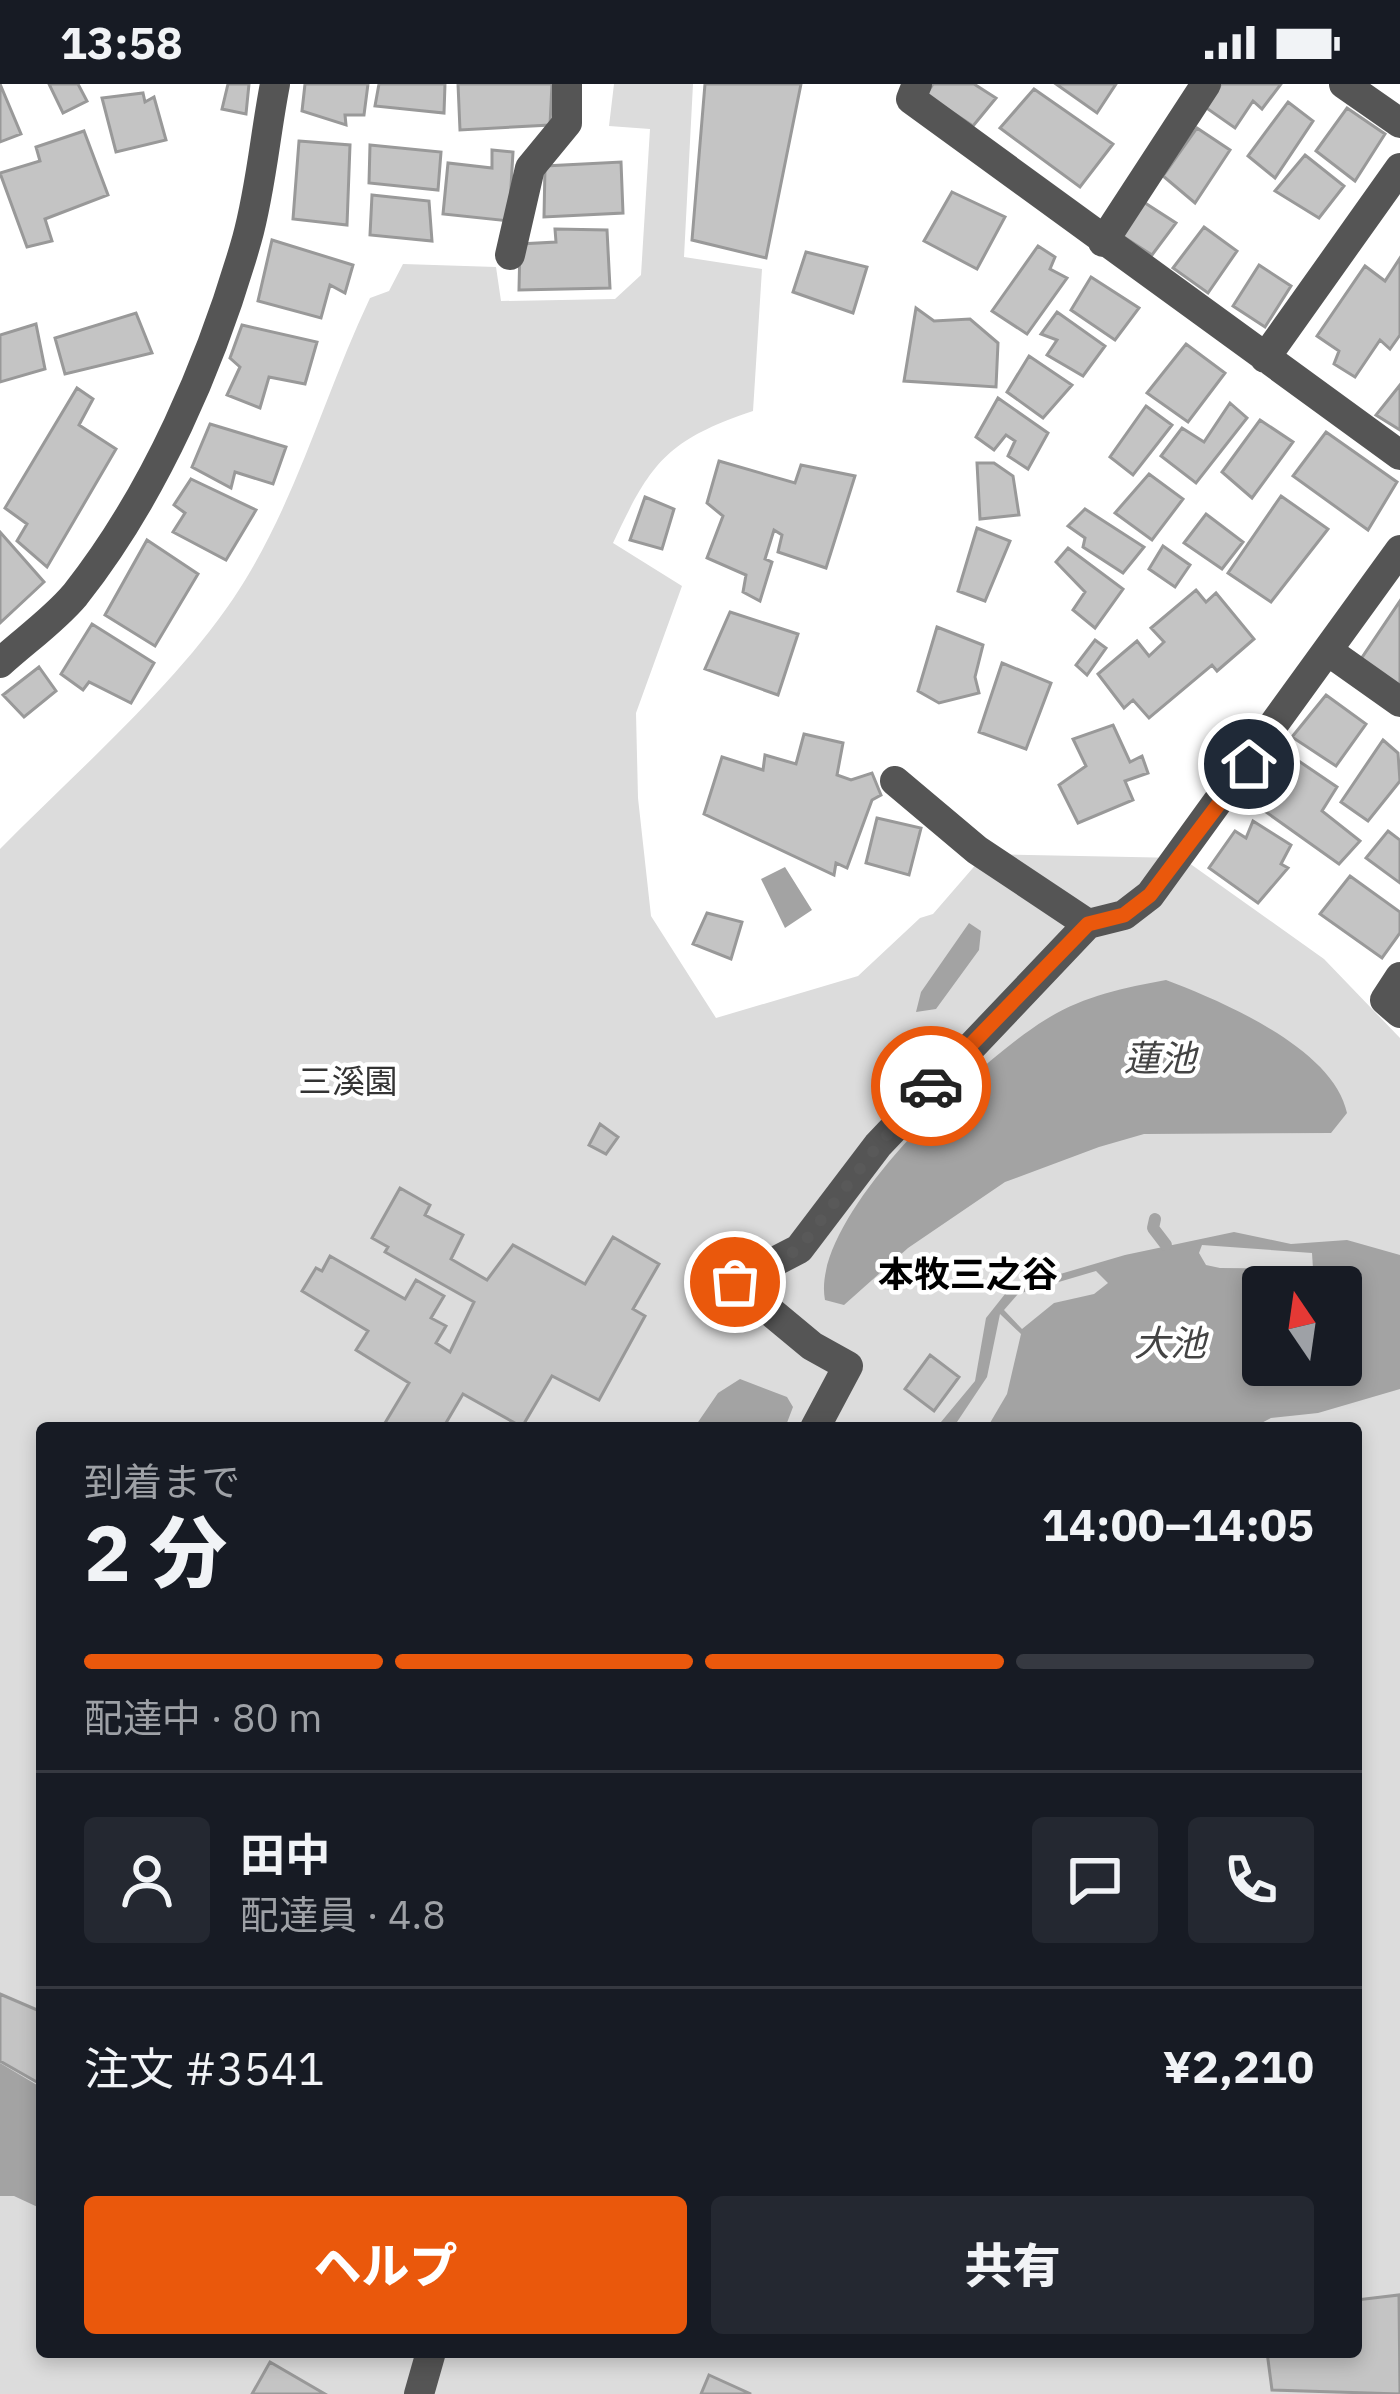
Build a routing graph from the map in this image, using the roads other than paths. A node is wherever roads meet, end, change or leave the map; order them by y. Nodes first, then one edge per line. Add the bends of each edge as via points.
1 (275, 84) edge
2 (567, 84) edge
3 (917, 84) edge
4 (1206, 84) edge
5 (1344, 84) edge
6 (1400, 123) edge
7 (1400, 169) edge
8 (1103, 242) junction
9 (509, 255) dead end
10 (1264, 358) junction
11 (1400, 455) edge
12 (1400, 550) edge
13 (1328, 651) junction
14 (0, 663) edge
15 (1400, 702) edge
16 (895, 781) dead end
17 (1088, 924) junction
18 (1400, 977) edge
19 (1400, 1012) edge
20 (818, 1422) edge
21 (429, 2358) edge
22 (418, 2394) edge

1 - 14 street via 248,234 170,435 136,504 73,597
2 - 9 street via 567,123 530,168
3 - 8 street via 911,100
4 - 8 street
5 - 6 street
7 - 10 street
8 - 10 street
10 - 11 street
12 - 13 street
13 - 15 street
13 - 17 street via 1150,895 1124,915
16 - 17 street via 1012,876
17 - 20 street via 878,1145 799,1249 735,1282 794,1334 848,1366
18 - 19 street via 1385,1000
21 - 22 street

